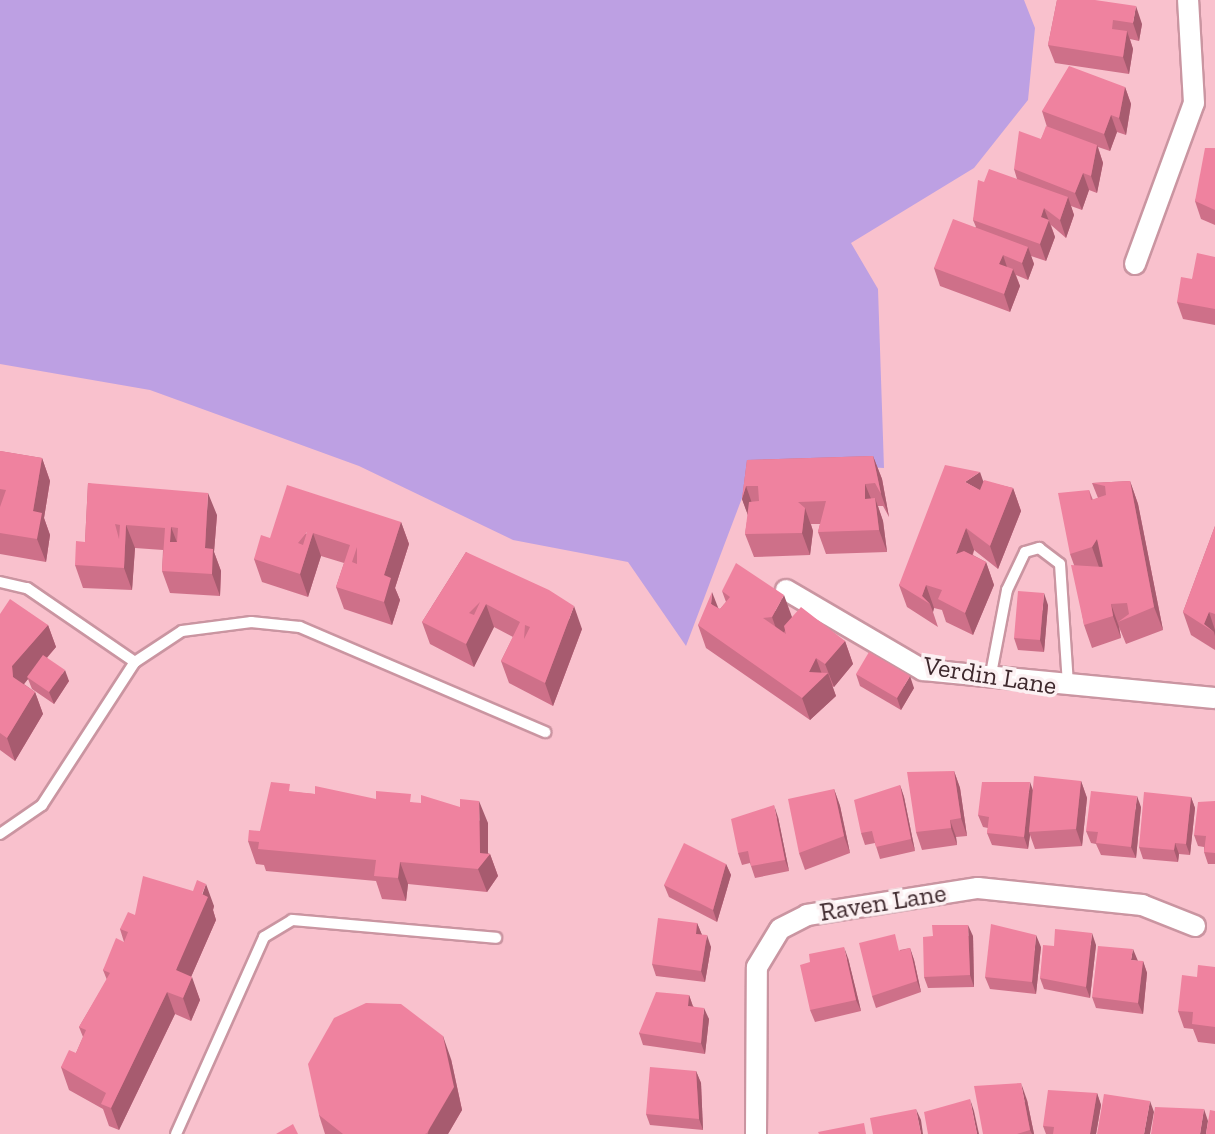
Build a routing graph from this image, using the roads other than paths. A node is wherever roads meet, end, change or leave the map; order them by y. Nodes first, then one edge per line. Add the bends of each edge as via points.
1 (1188, 0) edge
2 (1194, 103) junction
3 (1215, 108) edge
4 (1135, 264) dead end
5 (0, 582) edge
6 (786, 590) dead end
7 (135, 662) junction
8 (989, 681) junction
9 (1068, 688) junction
10 (1215, 698) edge
11 (545, 732) dead end
12 (0, 834) edge
13 (1195, 926) dead end
14 (496, 938) dead end
15 (176, 1134) edge
16 (756, 1134) edge

1 - 2 street
2 - 3 street
2 - 4 street
5 - 7 lane via 27,588
6 - 8 street, Verdin Lane via 923,670
7 - 11 lane via 182,631 251,622 300,627
7 - 12 lane via 42,805
8 - 9 street, Verdin Lane
8 - 9 lane via 1007,590 1025,552 1039,548 1060,564
9 - 10 street, Verdin Lane
13 - 16 street, Raven Lane via 1142,905 978,888 807,915 780,929 757,967
14 - 15 lane via 292,920 264,937

